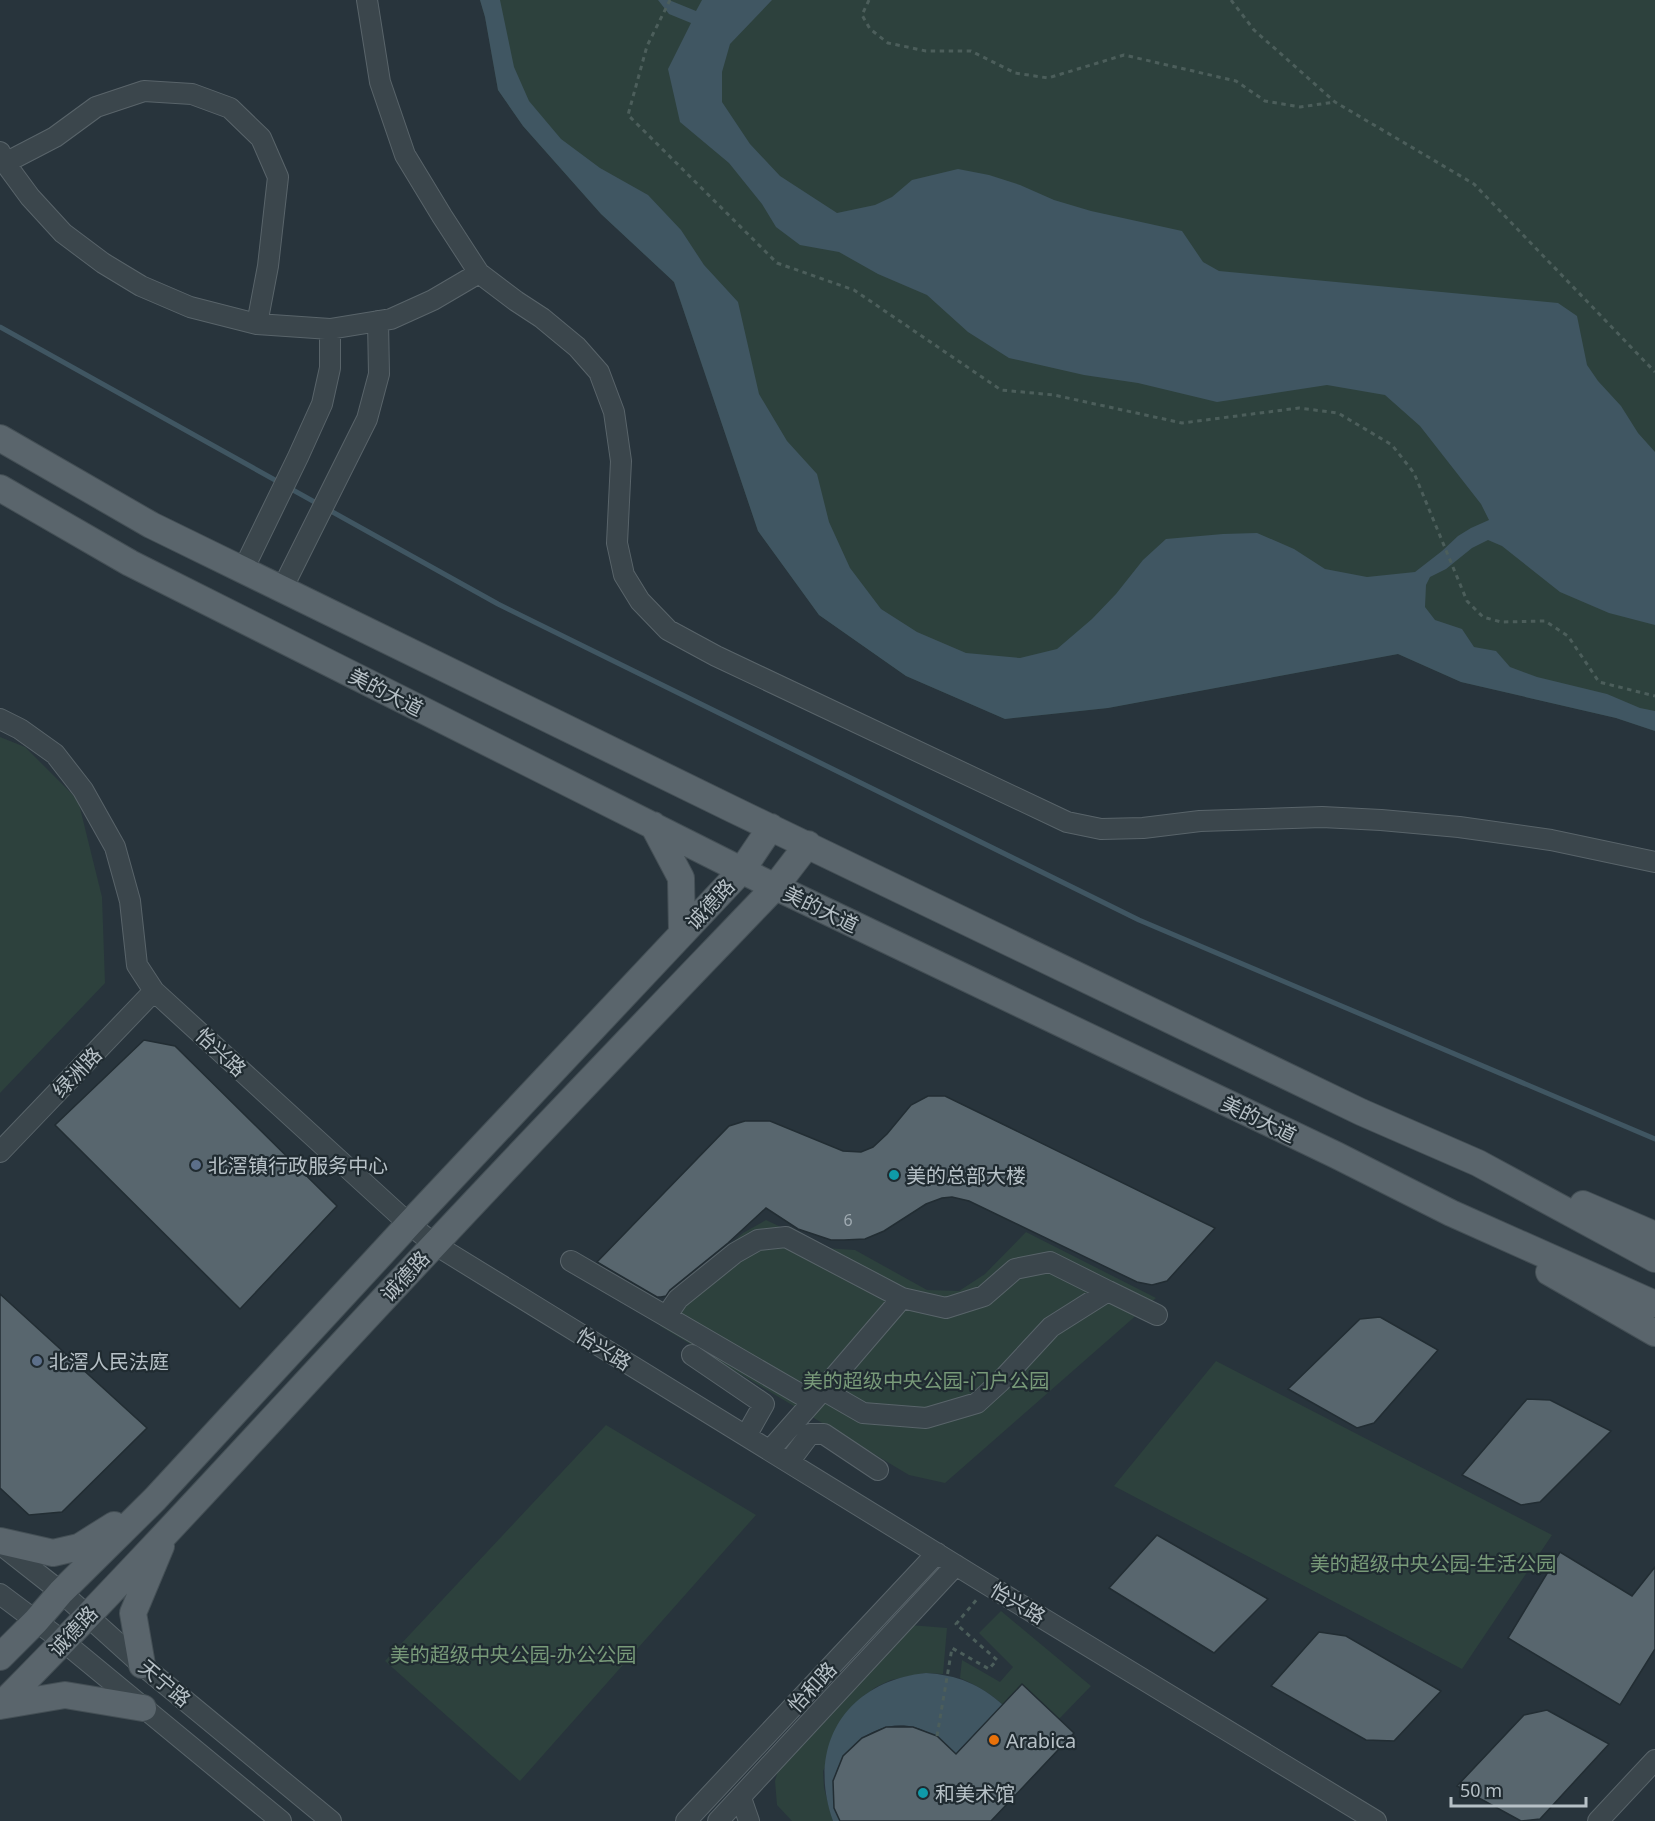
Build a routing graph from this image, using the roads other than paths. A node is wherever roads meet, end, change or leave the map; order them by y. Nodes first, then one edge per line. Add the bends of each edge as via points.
1 (367, 0) edge
2 (2, 157) edge
3 (479, 273) junction
4 (378, 321) junction
5 (257, 324) junction
6 (330, 329) junction
7 (0, 438) edge
8 (0, 488) edge
9 (243, 570) junction
10 (282, 589) junction
11 (0, 719) edge
12 (653, 825) junction
13 (771, 827) junction
14 (808, 844) junction
15 (1655, 862) edge
16 (742, 870) junction
17 (775, 887) junction
18 (682, 933) junction
19 (154, 991) junction
20 (0, 1152) edge
21 (1478, 1163) junction
22 (1451, 1214) junction
23 (409, 1224) junction
24 (1655, 1235) edge
25 (434, 1244) junction
26 (1655, 1258) edge
27 (571, 1261) dead end
28 (1108, 1292) junction
29 (902, 1298) junction
30 (1655, 1304) edge
31 (667, 1315) junction
32 (1157, 1315) dead end
33 (1655, 1333) edge
34 (693, 1355) dead end
35 (818, 1396) junction
36 (746, 1436) junction
37 (770, 1450) junction
38 (789, 1462) junction
39 (879, 1470) dead end
40 (155, 1499) junction
41 (166, 1533) junction
42 (0, 1542) edge
43 (938, 1553) junction
44 (956, 1565) junction
45 (61, 1592) junction
46 (0, 1594) edge
47 (87, 1615) junction
48 (36, 1621) junction
49 (64, 1642) junction
50 (0, 1657) edge
51 (142, 1665) junction
52 (0, 1706) edge
53 (143, 1708) junction
54 (1655, 1760) edge
55 (741, 1798) junction
56 (281, 1821) edge
57 (331, 1821) edge
58 (686, 1821) edge
59 (718, 1821) edge
60 (724, 1821) edge
61 (749, 1821) edge
62 (1376, 1821) edge
63 (1598, 1821) edge

1 - 3 street via 380,82 405,155
2 - 5 street via 63,233 103,263 141,286 190,307
2 - 5 street via 55,137 96,107 144,91 192,94 230,108 261,138 278,177
3 - 4 street via 433,300
3 - 15 street via 577,346 599,372 614,412 621,461 618,543 624,574 640,601 668,630 716,656 1067,822 1101,829 1200,821 1381,820 1551,840
4 - 6 street
4 - 10 street via 379,374 367,418
5 - 6 street
6 - 9 street via 330,368 322,404
7 - 9 main road via 151,525
8 - 12 main road, 美的大道 via 130,563
9 - 10 main road
10 - 13 main road
11 - 19 street, 怡兴路 via 55,754 83,790 115,847 130,902 137,964
12 - 16 main road, 美的大道
12 - 18 main road via 681,878
13 - 14 main road
13 - 16 main road, 诚德路
14 - 17 main road, 诚德路
14 - 21 main road via 1361,1112
16 - 17 main road, 美的大道
16 - 18 main road, 诚德路
17 - 22 main road, 美的大道 via 1336,1155
17 - 25 main road, 诚德路
18 - 23 main road, 诚德路
19 - 20 street, 绿洲路
19 - 23 street, 怡兴路
21 - 24 main road
21 - 26 main road
22 - 30 main road, 美的大道
22 - 33 main road
23 - 25 street, 怡兴路
23 - 40 main road, 诚德路
25 - 36 street, 怡兴路
25 - 41 main road, 诚德路
27 - 31 street
28 - 29 street via 1050,1262 1016,1269 984,1296 946,1308
28 - 32 street
28 - 35 street via 1052,1327 977,1403 926,1418 863,1413
29 - 31 street via 786,1237 758,1240 735,1254 678,1299
29 - 35 street
31 - 35 street
34 - 36 street via 764,1404
35 - 37 street
36 - 37 street, 怡兴路
37 - 38 street, 怡兴路
38 - 39 street via 810,1434 824,1434
38 - 43 street, 怡兴路
40 - 42 main road via 79,1547 53,1553
40 - 45 main road, 诚德路
41 - 47 main road, 诚德路
41 - 51 main road via 133,1613
42 - 45 street, 天宁路
43 - 44 street, 怡兴路
43 - 58 street, 怡和路
44 - 55 street, 怡和路
44 - 62 street, 怡兴路
45 - 47 street, 天宁路
45 - 48 main road, 诚德路
46 - 48 street, 天宁路
47 - 49 main road, 诚德路
47 - 51 street, 天宁路
48 - 49 street, 天宁路
48 - 50 main road, 诚德路
49 - 52 main road, 诚德路
49 - 53 street, 天宁路
51 - 57 street, 天宁路
52 - 53 main road via 65,1695
53 - 56 street, 天宁路
54 - 63 street
55 - 59 street, 怡和路
55 - 61 street
59 - 60 street

